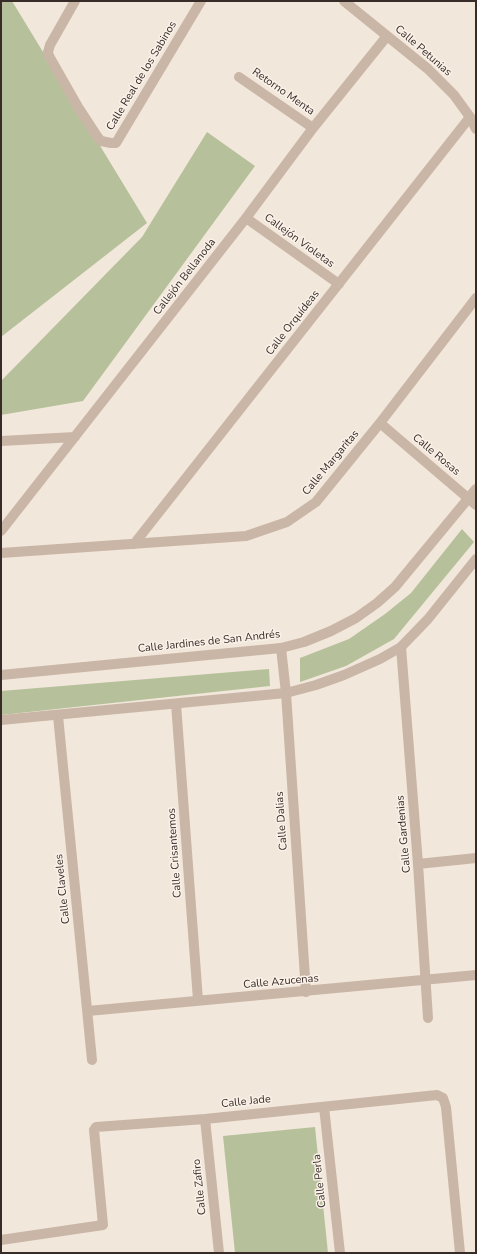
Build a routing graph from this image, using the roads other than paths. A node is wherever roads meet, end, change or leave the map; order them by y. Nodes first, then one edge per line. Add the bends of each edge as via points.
1 (75, 1) edge
2 (201, 1) edge
3 (344, 1) edge
4 (387, 36) junction
5 (239, 77) dead end
6 (470, 117) junction
7 (313, 128) junction
8 (476, 129) edge
9 (246, 218) junction
10 (339, 284) junction
11 (476, 298) edge
12 (380, 423) junction
13 (76, 437) junction
14 (1, 441) edge
15 (476, 488) edge
16 (472, 502) edge
17 (1, 532) edge
18 (134, 544) junction
19 (1, 553) edge
20 (476, 559) edge
21 (401, 647) junction
22 (281, 648) junction
23 (1, 675) edge
24 (286, 693) junction
25 (176, 704) junction
26 (58, 716) junction
27 (1, 720) edge
28 (476, 858) edge
29 (418, 864) junction
30 (476, 975) edge
31 (427, 980) junction
32 (306, 992) junction
33 (198, 1000) junction
34 (88, 1011) junction
35 (428, 1018) dead end
36 (92, 1060) dead end
37 (324, 1107) junction
38 (205, 1118) junction
39 (1, 1240) edge
40 (220, 1253) edge
41 (340, 1253) edge
42 (460, 1253) edge

1 - 2 street, Calle Real de los Sabinos via 50,45 49,56 97,136 101,141 116,143
3 - 4 street, Calle Petunias
4 - 6 street, Calle Petunias via 428,68 454,95
4 - 7 street, Callejón Bellanoda
5 - 7 street, Retorno Menta
6 - 8 street, Calle Petunias
6 - 10 street, Calle Orquídeas
7 - 9 street, Callejón Bellanoda
9 - 10 street, Callejón Violetas
9 - 13 street, Callejón Bellanoda
10 - 18 street, Calle Orquídeas
11 - 12 street, Calle Margaritas
12 - 16 street, Calle Rosas
12 - 18 street, Calle Margaritas via 316,502 287,522 246,536
13 - 14 street
13 - 17 street, Callejón Bellanoda
15 - 16 street, Calle Jardines de San Andrés
16 - 22 street, Calle Jardines de San Andrés via 377,603 331,631
18 - 19 street, Calle Margaritas
20 - 21 street via 428,619
21 - 24 street via 344,675
21 - 29 street, Calle Gardenias
22 - 23 street, Calle Jardines de San Andrés
22 - 24 street, Calle Dalias
24 - 25 street
24 - 32 street, Calle Dalias
25 - 26 street
25 - 33 street, Calle Crisantemos
26 - 27 street
26 - 34 street, Calle Claveles
28 - 29 street
29 - 31 street, Calle Gardenias
30 - 31 street, Calle Azucenas
31 - 32 street, Calle Azucenas
31 - 35 street, Calle Gardenias
32 - 33 street, Calle Azucenas
33 - 34 street, Calle Azucenas
34 - 36 street, Calle Claveles
37 - 38 street, Calle Jade
37 - 41 street, Calle Perla
37 - 42 street, Calle Jade via 438,1094 443,1098 446,1107
38 - 39 street, Calle Jade via 96,1127 94,1130 103,1225
38 - 40 street, Calle Zafiro

